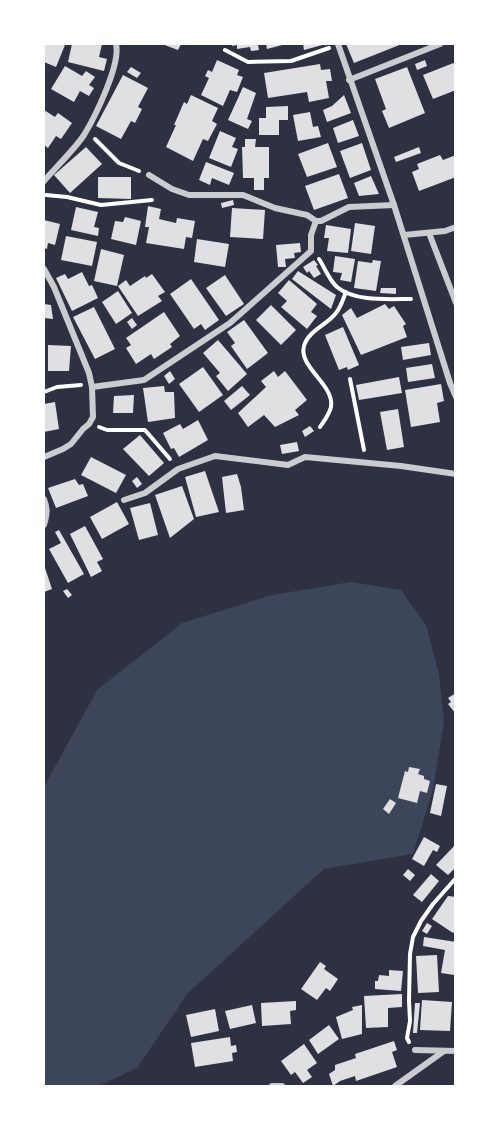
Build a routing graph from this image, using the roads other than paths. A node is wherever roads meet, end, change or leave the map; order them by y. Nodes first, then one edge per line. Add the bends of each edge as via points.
1 (116, 44) edge
2 (338, 44) edge
3 (440, 44) edge
4 (349, 80) junction
5 (148, 176) road end
6 (44, 181) edge
7 (394, 205) junction
8 (316, 221) junction
9 (456, 227) edge
10 (429, 233) junction
11 (404, 235) junction
12 (44, 269) edge
13 (456, 303) edge
14 (453, 383) edge
15 (92, 387) junction
16 (456, 397) edge
17 (44, 457) edge
18 (456, 474) edge
19 (44, 499) edge
20 (124, 500) dead end
21 (44, 525) edge
22 (415, 1050) road end
23 (444, 1051) junction
24 (456, 1051) edge
25 (272, 1086) edge
26 (282, 1086) edge
27 (395, 1086) edge

1 - 6 street via 113,70 83,136
2 - 4 street
3 - 4 street
4 - 7 street
5 - 8 street via 189,195 243,195
7 - 8 street via 350,207
7 - 11 street
8 - 15 street via 311,250 230,323 144,380
9 - 10 street
10 - 11 street
10 - 13 street
11 - 14 street
12 - 15 street
14 - 16 street
15 - 17 street via 93,417 89,424 71,444
18 - 20 street via 305,457 288,465 215,456 178,469 145,493
19 - 21 street
22 - 23 street
23 - 24 street
23 - 27 street
25 - 26 street

